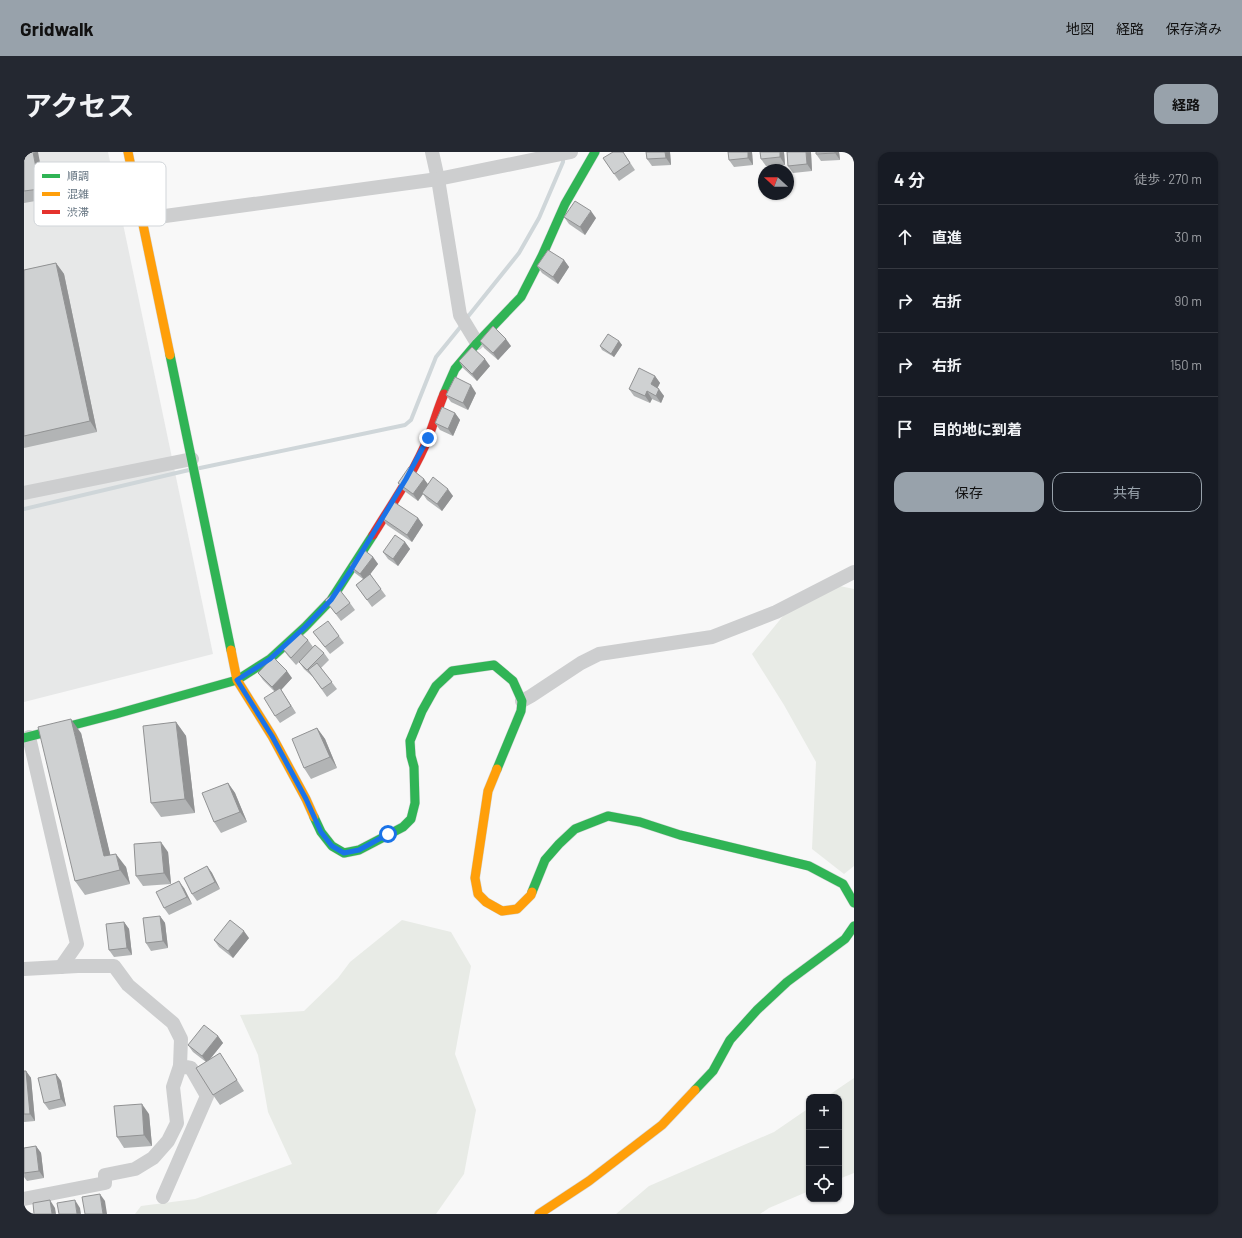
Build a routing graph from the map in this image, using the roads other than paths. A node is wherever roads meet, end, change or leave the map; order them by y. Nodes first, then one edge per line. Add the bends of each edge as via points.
1 (128, 152) edge
2 (432, 152) edge
3 (571, 152) edge
4 (595, 152) edge
5 (130, 162) edge
6 (438, 179) junction
7 (166, 216) edge
8 (144, 226) edge
9 (475, 339) junction
10 (193, 460) junction
11 (24, 493) edge
12 (854, 572) edge
13 (237, 680) junction
14 (522, 701) junction
15 (26, 737) edge
16 (854, 904) edge
17 (854, 926) edge
18 (61, 967) junction
19 (24, 969) edge
20 (180, 1066) junction
21 (162, 1197) dead end
22 (24, 1198) edge
23 (540, 1214) edge

1 - 5 street
2 - 6 street
3 - 6 street
4 - 9 street via 565,204 520,297
6 - 7 street
6 - 9 street via 460,315
8 - 10 street
9 - 13 street via 455,369 428,438 406,479 331,600 270,659
10 - 11 street
10 - 13 street
12 - 14 street via 776,612 712,637 599,654
13 - 14 street via 272,736 321,832 332,846 344,853 359,850 403,827 411,819 415,803 410,741 436,686 452,671 494,665 513,681
13 - 15 street
14 - 16 street via 515,728 488,792 475,878 478,894 486,902 502,911 518,909 531,895 545,860 559,844 575,829 608,816 809,866 843,884
15 - 18 street via 77,944
17 - 23 street via 845,939 787,982 757,1010 730,1040 713,1071 662,1125 589,1181
18 - 19 street
18 - 20 street via 114,966 128,985 173,1023 181,1039
20 - 21 street via 191,1068 207,1096
20 - 22 street via 173,1087 177,1123 168,1141 153,1158 135,1169 105,1175 105,1183

